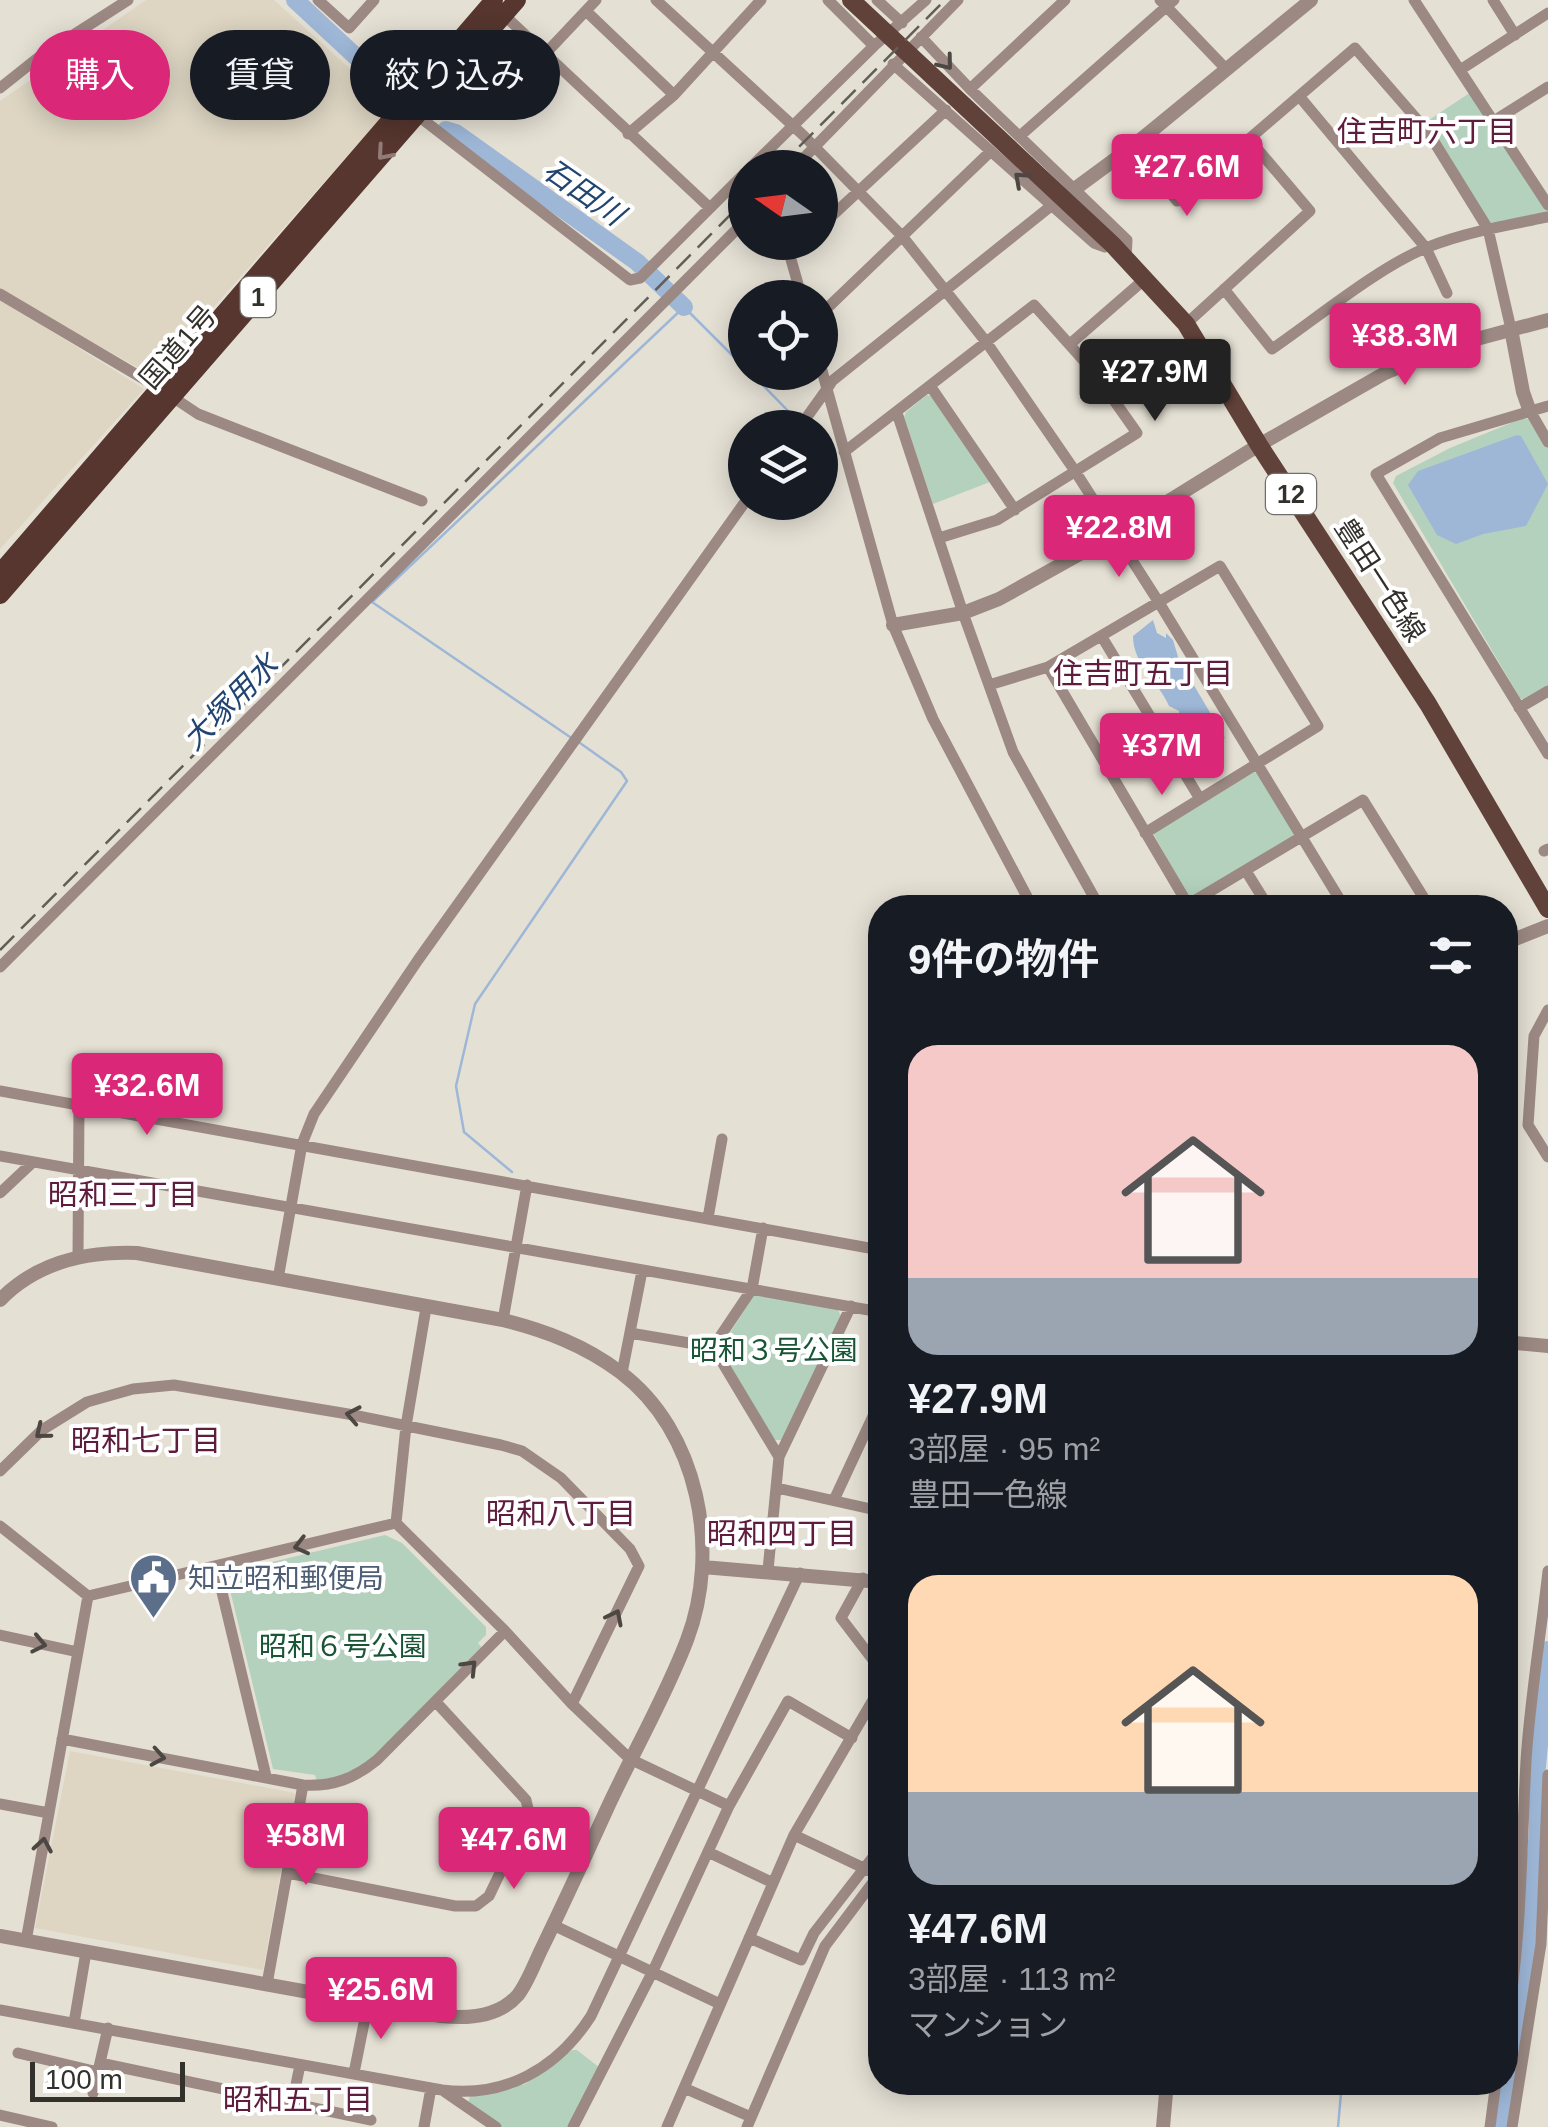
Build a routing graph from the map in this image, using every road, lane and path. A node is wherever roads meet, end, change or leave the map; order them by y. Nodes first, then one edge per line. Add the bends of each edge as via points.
1 (128, 0) edge
2 (318, 0) edge
3 (374, 0) edge
4 (517, 0) edge
5 (596, 0) edge
6 (656, 0) edge
7 (828, 0) edge
8 (851, 0) edge
9 (877, 0) edge
10 (926, 0) edge
11 (958, 0) edge
12 (1065, 0) edge
13 (1311, 0) edge
14 (1414, 0) edge
15 (1493, 0) edge
16 (756, 2) edge
17 (1167, 2) edge
18 (499, 8) edge
19 (587, 12) junction
20 (1548, 13) edge
21 (902, 22) junction
22 (482, 30) edge
23 (522, 30) edge
24 (1515, 35) junction
25 (921, 37) junction
26 (560, 39) edge
27 (874, 46) junction
28 (714, 52) junction
29 (894, 64) junction
30 (560, 67) edge
31 (1227, 70) junction
32 (1460, 70) junction
33 (0, 88) edge
34 (1548, 88) edge
35 (970, 90) junction
36 (674, 94) junction
37 (1298, 96) junction
38 (946, 110) junction
39 (412, 120) edge
40 (423, 120) edge
41 (1494, 121) junction
42 (794, 128) junction
43 (628, 134) junction
44 (1021, 136) junction
45 (1249, 139) junction
46 (1133, 146) junction
47 (814, 147) junction
48 (770, 150) edge
49 (811, 150) edge
50 (991, 152) junction
51 (1076, 188) junction
52 (728, 190) edge
53 (858, 191) junction
54 (1548, 205) edge
55 (1051, 206) junction
56 (710, 208) junction
57 (838, 210) edge
58 (1548, 217) edge
59 (1488, 229) junction
60 (902, 236) junction
61 (728, 238) edge
62 (1426, 248) junction
63 (1120, 252) junction
64 (1146, 278) junction
65 (1224, 289) junction
66 (946, 290) junction
67 (1447, 293) dead end
68 (0, 294) edge
69 (838, 297) edge
70 (1548, 320) edge
71 (1186, 324) junction
72 (1511, 329) junction
73 (986, 343) junction
74 (1070, 344) junction
75 (838, 376) edge
76 (931, 387) junction
77 (827, 390) joint
78 (165, 392) junction
79 (1548, 406) edge
80 (812, 410) edge
81 (1529, 410) junction
82 (897, 413) junction
83 (1548, 442) edge
84 (1259, 445) junction
85 (844, 452) junction
86 (1075, 471) junction
87 (422, 501) dead end
88 (1015, 510) junction
89 (732, 520) edge
90 (1114, 536) junction
91 (939, 538) junction
92 (0, 573) edge
93 (0, 595) edge
94 (1158, 601) junction
95 (963, 613) junction
96 (893, 626) junction
97 (1102, 637) junction
98 (1048, 667) junction
99 (989, 685) junction
100 (1548, 691) edge
101 (1519, 708) junction
102 (1548, 754) edge
103 (1258, 764) junction
104 (1200, 799) junction
105 (1145, 833) junction
106 (1301, 836) junction
107 (1246, 871) junction
108 (1025, 895) edge
109 (1093, 895) edge
110 (1183, 895) edge
111 (1208, 895) edge
112 (1261, 895) edge
113 (1337, 895) edge
114 (1422, 895) edge
115 (1548, 909) edge
116 (1548, 926) edge
117 (1518, 937) edge
118 (0, 968) edge
119 (1548, 1010) edge
120 (0, 1090) edge
121 (78, 1105) junction
122 (722, 1139) dead end
123 (302, 1144) junction
124 (0, 1156) edge
125 (1548, 1157) edge
126 (33, 1162) junction
127 (77, 1170) junction
128 (528, 1185) junction
129 (0, 1192) edge
130 (290, 1208) junction
131 (708, 1218) junction
132 (763, 1228) junction
133 (516, 1248) junction
134 (868, 1248) edge
135 (78, 1257) junction
136 (642, 1271) junction
137 (278, 1279) junction
138 (752, 1289) junction
139 (0, 1300) edge
140 (851, 1306) junction
141 (426, 1308) junction
142 (868, 1310) edge
143 (503, 1320) junction
144 (630, 1333) junction
145 (1518, 1343) edge
146 (713, 1346) junction
147 (1548, 1346) edge
148 (622, 1373) junction
149 (406, 1426) junction
150 (868, 1427) edge
151 (779, 1457) junction
152 (0, 1471) edge
153 (777, 1488) junction
154 (834, 1500) junction
155 (868, 1508) edge
156 (396, 1523) junction
157 (0, 1526) edge
158 (216, 1566) junction
159 (703, 1567) junction
160 (768, 1570) junction
161 (1548, 1571) edge
162 (800, 1573) junction
163 (864, 1578) junction
164 (868, 1579) edge
165 (88, 1596) junction
166 (505, 1631) junction
167 (0, 1635) edge
168 (78, 1652) junction
169 (868, 1653) edge
170 (436, 1702) junction
171 (572, 1704) junction
172 (868, 1709) edge
173 (852, 1738) junction
174 (62, 1739) junction
175 (630, 1759) junction
176 (1548, 1775) edge
177 (266, 1776) junction
178 (303, 1785) junction
179 (697, 1790) junction
180 (0, 1804) edge
181 (729, 1806) junction
182 (48, 1813) junction
183 (794, 1835) junction
184 (708, 1852) junction
185 (868, 1863) edge
186 (866, 1866) junction
187 (288, 1874) junction
188 (772, 1882) junction
189 (868, 1889) edge
190 (553, 1925) junction
191 (0, 1936) edge
192 (750, 1938) junction
193 (1518, 1940) edge
194 (26, 1941) junction
195 (86, 1952) junction
196 (620, 1956) junction
197 (653, 1971) junction
198 (267, 1984) junction
199 (368, 2002) junction
200 (720, 2004) junction
201 (0, 2010) edge
202 (74, 2023) junction
203 (108, 2028) junction
204 (18, 2053) dead end
205 (300, 2065) junction
206 (99, 2068) junction
207 (354, 2073) junction
208 (437, 2088) junction
209 (684, 2088) junction
210 (1518, 2089) edge
211 (93, 2093) dead end
212 (1166, 2095) edge
213 (1494, 2095) edge
214 (1517, 2095) edge
215 (292, 2104) junction
216 (2, 2119) edge
217 (371, 2120) dead end
218 (749, 2122) edge
219 (52, 2127) edge
220 (424, 2127) edge
221 (496, 2127) edge
222 (573, 2127) edge
223 (667, 2127) edge
224 (1163, 2127) edge
225 (1490, 2127) edge
226 (1512, 2127) edge

1 - 33 street
2 - 3 street via 349,28
4 - 18 highway, 国道1号 / 1
5 - 19 street
6 - 28 street
7 - 27 street
8 - 63 main road, 豊田一色線 / 12
9 - 21 street
10 - 21 street
11 - 25 street
12 - 35 street
13 - 31 street
14 - 32 street
15 - 24 street
16 - 28 street
17 - 31 street
17 - 44 street
18 - 22 highway, 国道1号 / 1
18 - 23 street
18 - 78 highway, 国道1号 / 1
19 - 26 street
19 - 36 street
20 - 24 street
21 - 27 street
24 - 32 street
25 - 29 street
25 -> 35 street
27 - 42 street
28 - 36 street
28 - 42 street
29 - 38 street
29 - 47 street
30 - 43 street
31 - 46 street
32 - 41 street
34 - 41 street
35 - 44 street
36 - 43 street
37 - 45 street
37 - 59 street via 1355,48 1428,132
37 - 62 street
38 - 50 street
38 - 53 street
39 -> 78 highway, 国道1号 / 1
40 - 56 street via 630,280 640,278
41 - 54 street
42 - 47 street
42 - 48 street
43 - 56 street
44 - 51 street
45 - 46 street via 1177,201
45 - 65 street via 1310,211
46 - 51 street
47 - 49 street
47 - 53 street
55 -> 50 street
50 - 60 street
51 - 63 street via 1127,240
52 - 56 street
53 - 57 street
53 - 60 street
55 - 63 street via 1094,243
55 - 66 street
58 - 59 street
59 - 62 street
59 - 72 street
60 - 66 street
60 - 69 street
61 - 118 street
62 - 65 street via 1272,349
62 - 67 street
63 - 64 main road, 豊田一色線 / 12
64 - 71 main road, 豊田一色線 / 12
64 - 74 street
65 - 71 street
66 - 73 street
66 - 75 street
68 - 78 street
70 - 72 street
71 - 84 main road, 豊田一色線 / 12
72 - 81 street
72 - 84 street via 1385,373
73 - 74 street via 1034,305
73 - 76 street
73 - 86 street
74 - 86 street via 1137,433
76 - 82 street
76 - 88 street
77 - 80 street
77 - 85 street
78 - 87 street via 198,414
78 - 92 highway, 国道1号 / 1
78 - 93 highway, 国道1号 / 1
79 - 81 street
81 - 83 street
81 - 101 street via 1440,438 1376,474
82 - 85 street
82 - 91 street
84 - 90 street
84 - 115 main road, 豊田一色線 / 12 via 1428,704
85 - 96 street
86 - 88 street
86 - 90 street
88 - 91 street
89 - 123 street via 418,960 314,1114
90 - 94 street
90 - 95 street
91 - 95 street
94 - 97 street
94 - 103 street
94 - 103 street via 1220,566 1318,726
95 - 96 street
95 - 99 street
96 - 108 street via 933,720
97 - 98 street
97 - 104 street
98 - 99 street
98 - 105 street
99 - 109 street via 1013,752
100 - 101 street
101 - 102 street
103 - 104 street
103 - 106 street
104 - 105 street
105 - 110 street
106 - 107 street
106 - 113 street
106 - 114 street via 1363,800
107 - 111 street
107 - 112 street
116 - 117 street
119 - 125 street via 1534,1036 1528,1125
120 - 121 street
121 - 123 street
121 - 127 street
122 - 131 street
123 - 128 street
123 - 130 street
124 - 126 street
126 - 127 street
126 - 129 street
127 - 130 street
127 - 135 street
128 - 131 street
128 - 133 street
130 - 133 street
130 - 137 street
131 - 132 street
132 - 134 street
132 - 138 street
133 - 136 street
133 - 143 street
135 - 137 street via 137,1253
135 - 139 street via 43,1266
136 - 138 street
136 - 144 street
137 - 141 street
138 - 140 street
138 - 146 street
140 - 142 street
140 - 151 street
141 - 143 street
141 - 149 street
143 - 148 street via 552,1333
144 - 146 street
144 - 148 street
145 - 147 street
146 - 151 street
148 - 159 street via 677,1443 702,1520
149 -> 152 street via 204,1388 155,1386 69,1412
149 - 156 street
171 -> 149 street via 634,1580 636,1556 561,1478 522,1452
150 - 154 street
151 - 153 street
153 - 154 street
153 - 160 street
154 - 155 street
156 -> 158 street
156 - 166 street
157 - 165 street
158 - 165 street
158 - 177 street
159 - 160 street
159 - 175 street via 688,1639
160 - 162 street
161 - 193 street via 1526,1758
162 - 163 street
162 - 179 street
163 - 164 street
163 - 169 street via 840,1618
165 - 168 street
170 -> 166 street
166 - 171 street
167 -> 168 street
168 - 174 street
170 - 178 street via 359,1774 335,1784
170 - 187 street via 526,1800 529,1813 489,1896 476,1906 454,1906
171 - 175 street
172 - 173 street
173 - 181 street via 788,1701
173 - 183 street
174 -> 177 street
174 - 182 street
175 - 179 street
175 - 190 street
176 - 210 street via 1541,1944
177 - 178 street
178 - 187 street
179 - 181 street
179 - 196 street
180 - 182 street
181 - 184 street
194 -> 182 street
183 - 186 street
183 - 188 street
184 - 188 street
184 - 197 street
185 - 186 street
186 - 192 street via 814,1932 801,1960
187 - 198 street
188 - 192 street
189 - 218 street via 825,1946
190 - 196 street
190 - 199 street via 517,1996 492,2012 469,2019
191 - 194 street
192 - 200 street
194 - 195 street
195 - 198 street
195 - 202 street
196 - 197 street
196 - 208 street via 591,2016 561,2055 524,2080 498,2087
197 - 200 street
197 - 222 street
198 - 199 street
199 - 207 street
200 - 209 street
201 - 202 street
202 - 203 street
203 - 205 street
203 - 206 street
204 - 206 street
205 - 207 street
205 - 215 street
206 - 211 street
206 - 215 street
207 - 208 street
208 - 220 street
208 - 221 street
209 - 218 street
209 - 223 street
212 - 224 street
213 - 225 street
214 - 226 street
215 - 217 street
216 - 219 street

